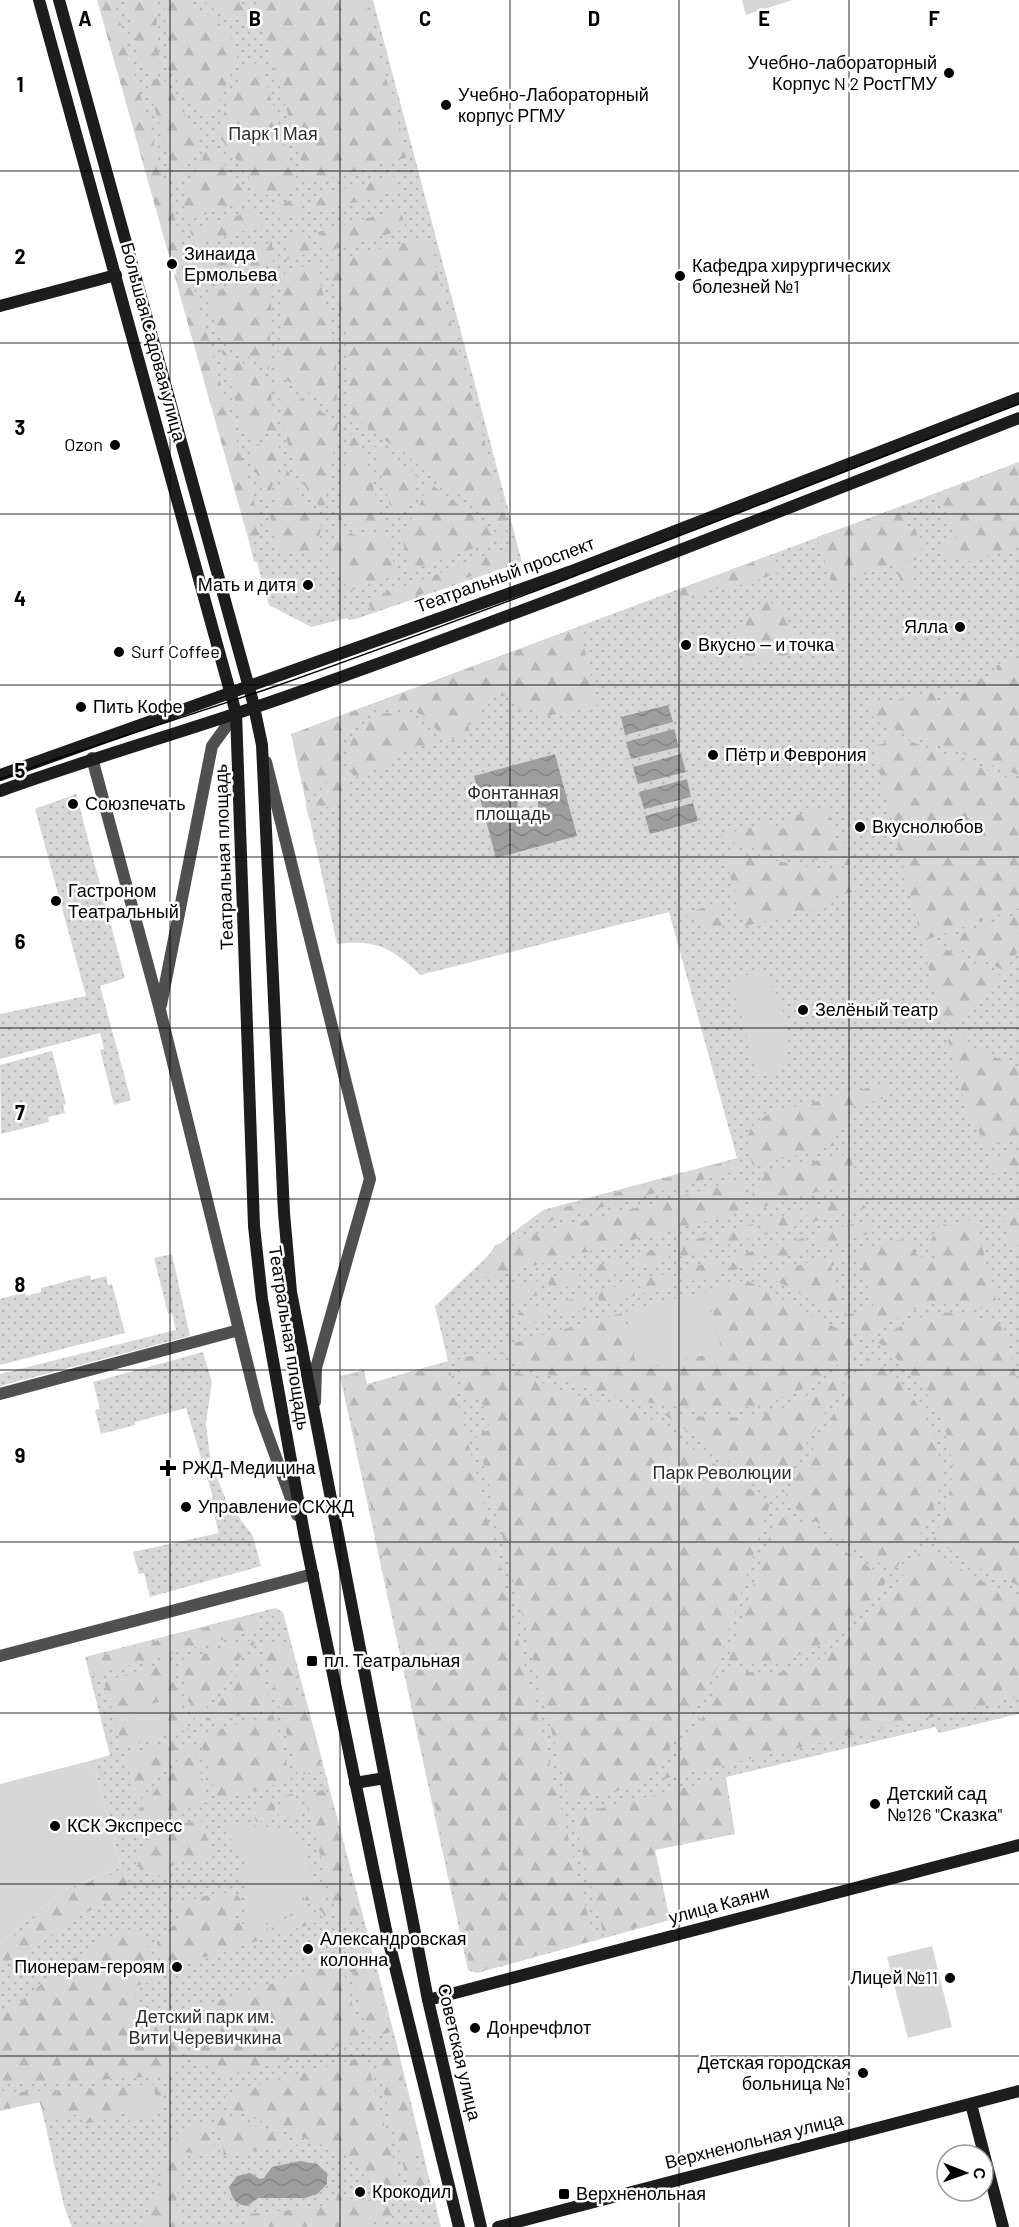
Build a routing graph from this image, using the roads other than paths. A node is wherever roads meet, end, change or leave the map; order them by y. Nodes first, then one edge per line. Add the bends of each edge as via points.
1 (39, 0) edge
2 (58, 0) edge
3 (116, 275) junction
4 (0, 306) edge
5 (1019, 398) edge
6 (1019, 418) edge
7 (249, 688) junction
8 (231, 694) junction
9 (254, 707) junction
10 (236, 713) junction
11 (262, 745) junction
12 (92, 758) junction
13 (0, 776) edge
14 (0, 791) edge
15 (160, 1010) junction
16 (238, 1330) junction
17 (0, 1394) edge
18 (314, 1412) junction
19 (304, 1533) junction
20 (312, 1574) junction
21 (0, 1656) edge
22 (385, 1778) junction
23 (355, 1783) junction
24 (1019, 1845) edge
25 (428, 2000) junction
26 (1019, 2091) edge
27 (971, 2104) junction
28 (459, 2227) edge
29 (481, 2227) edge
30 (498, 2227) edge
31 (1003, 2227) edge

1 - 3 main road, Большая Садовая улица
2 - 7 main road, Большая Садовая улица
3 - 4 main road
3 - 8 main road, Большая Садовая улица
5 - 7 main road, Театральный проспект via 569,572
6 - 9 main road via 575,591
7 - 8 main road, Театральный проспект
7 - 9 main road, Театральная площадь
8 - 10 main road, Театральная площадь
8 - 13 main road, Театральный проспект
9 - 10 main road
9 - 11 main road, Театральная площадь
10 - 12 main road
10 - 15 street, Театральная площадь via 213,746
10 - 19 main road, Театральная площадь via 254,1226 262,1299
11 - 18 main road, Театральная площадь via 284,1214 291,1292
11 - 18 street, Театральная площадь via 370,1179 316,1368
12 - 14 main road
12 - 15 street, Театральная площадь
15 - 16 street, Театральная площадь
16 - 17 street
16 - 19 street, Театральная площадь via 259,1411
18 - 22 main road, Советская улица
19 - 20 main road
20 - 21 street
20 - 23 main road
22 - 23 main road
22 - 25 main road, Советская улица
23 - 28 main road via 386,1929
24 - 25 main road, улица Каяни
25 - 29 main road, Советская улица
26 - 27 main road, Верхненольная улица
27 - 30 main road, Верхненольная улица
27 - 31 main road

